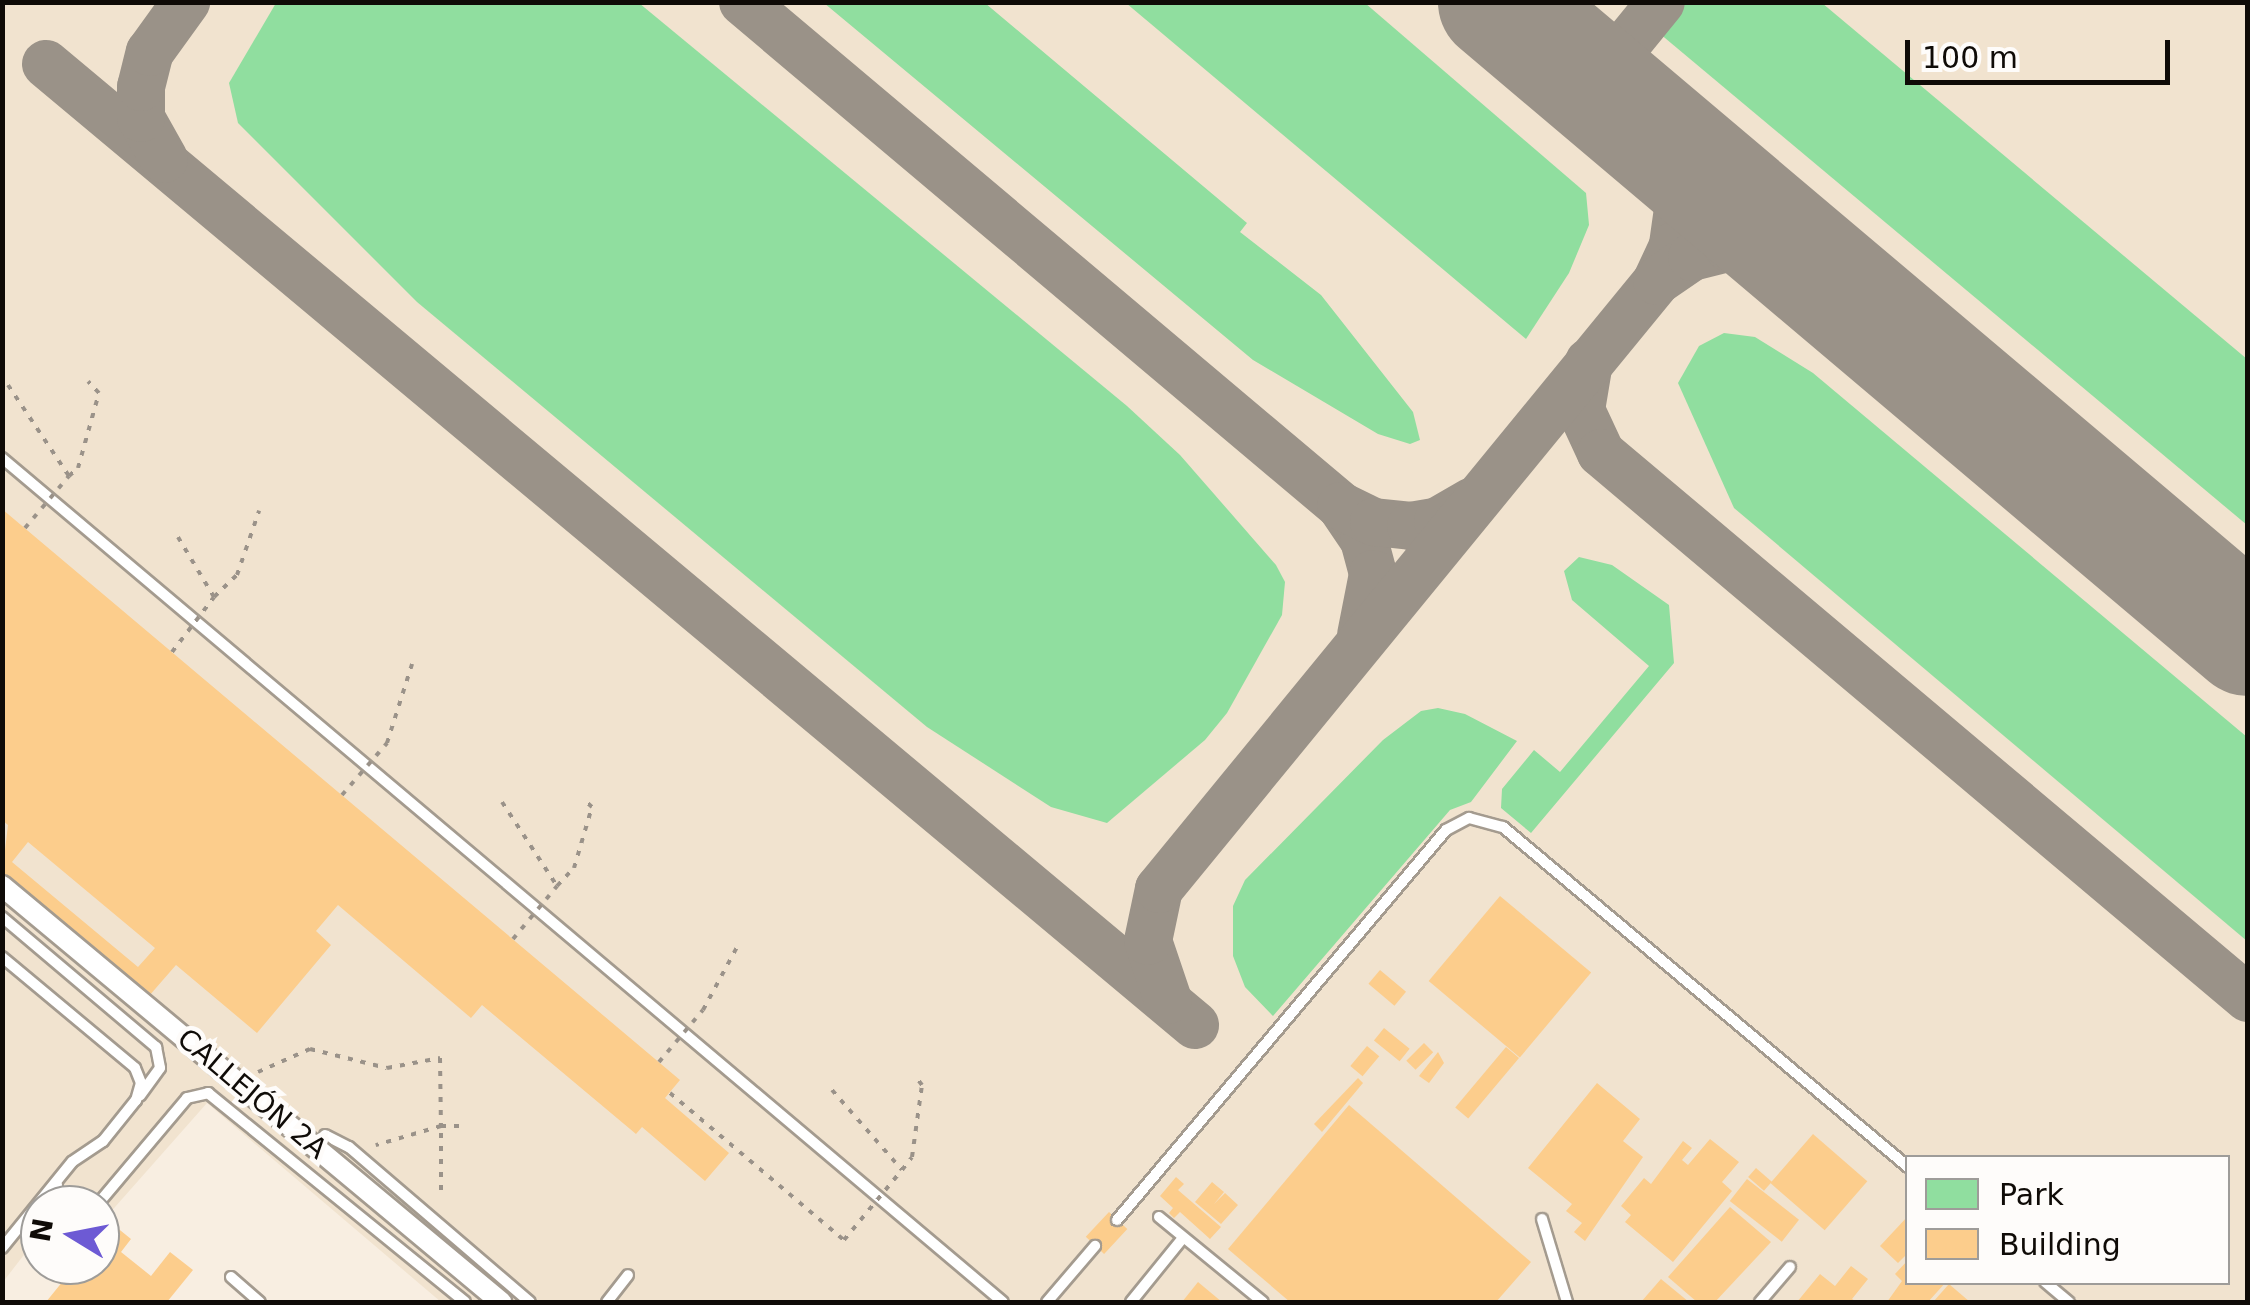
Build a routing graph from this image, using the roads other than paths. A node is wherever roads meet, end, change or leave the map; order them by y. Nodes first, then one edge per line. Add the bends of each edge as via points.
1 (2, 458) edge
2 (2, 886) edge
3 (2, 917) edge
4 (2, 958) edge
5 (136, 1100) junction
6 (325, 1136) dead end
7 (1905, 1164) edge
8 (59, 1179) junction
9 (59, 1185) edge
10 (113, 1185) edge
11 (1159, 1217) dead end
12 (1542, 1219) dead end
13 (1117, 1220) dead end
14 (1182, 1239) junction
15 (1096, 1246) dead end
16 (2, 1248) edge
17 (1790, 1267) dead end
18 (628, 1276) dead end
19 (231, 1277) dead end
20 (2049, 1285) edge
21 (260, 1302) edge
22 (465, 1302) edge
23 (501, 1302) edge
24 (530, 1302) edge
25 (606, 1302) edge
26 (1003, 1302) edge
27 (1047, 1302) edge
28 (1131, 1302) edge
29 (1263, 1302) edge
30 (1567, 1302) edge
31 (1760, 1302) edge
32 (2069, 1302) edge

1 - 26 lane
2 - 23 street, CALLEJÓN 2A, bridge
3 - 5 lane via 156,1046 160,1068
4 - 5 lane via 135,1068 141,1082
5 - 8 lane
6 - 24 lane via 349,1147
7 - 13 lane via 1503,828 1469,818 1446,830
8 - 9 lane
8 - 16 lane
10 - 22 lane via 188,1098 208,1093
11 - 14 lane
12 - 30 lane
14 - 28 lane
14 - 29 lane
15 - 27 lane
17 - 31 lane
18 - 25 lane
19 - 21 lane
20 - 32 lane

